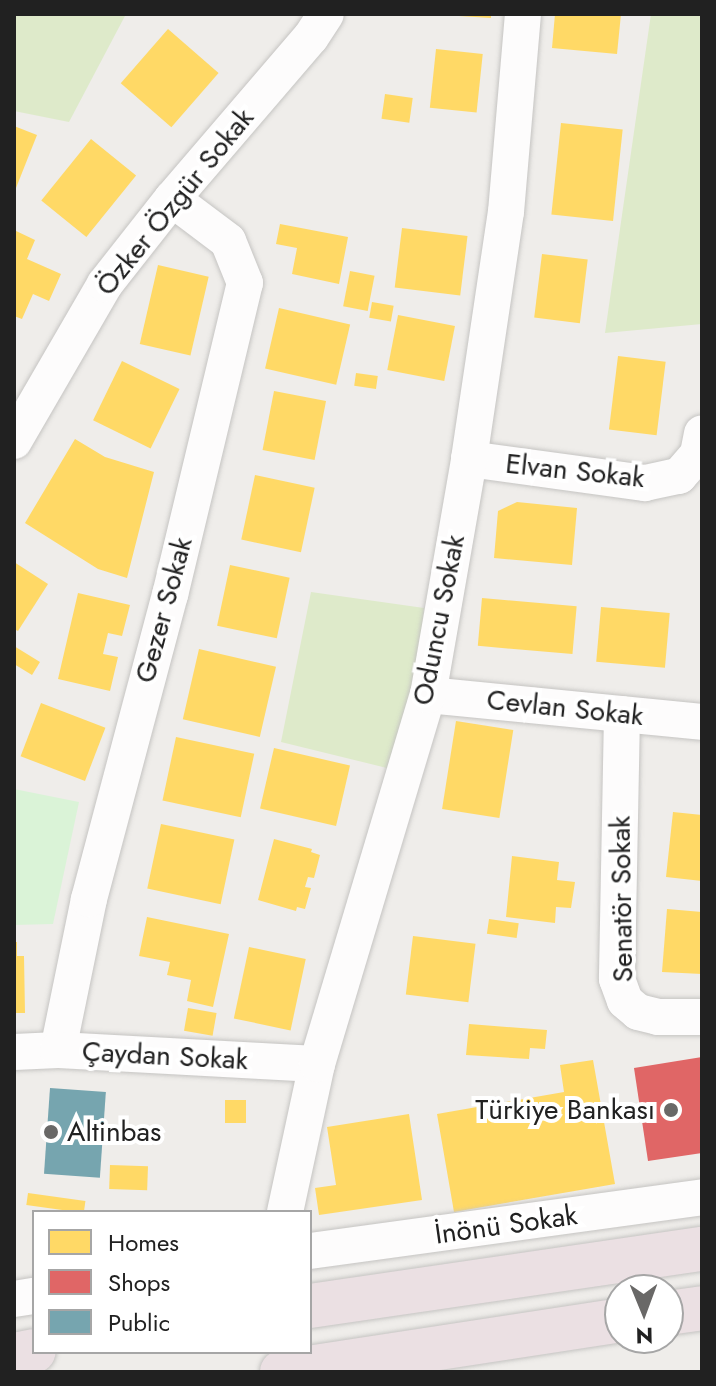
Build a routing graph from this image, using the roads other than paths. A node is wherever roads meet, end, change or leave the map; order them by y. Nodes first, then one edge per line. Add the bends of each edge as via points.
1 (326, 14) edge
2 (523, 14) edge
3 (172, 199) junction
4 (702, 433) edge
5 (14, 441) edge
6 (469, 459) junction
7 (428, 695) junction
8 (622, 714) junction
9 (702, 722) edge
10 (702, 1017) edge
11 (58, 1050) junction
12 (14, 1052) edge
13 (317, 1064) junction
14 (702, 1197) edge
15 (285, 1210) edge
16 (702, 1249) edge
17 (312, 1251) edge
18 (312, 1306) edge
19 (604, 1322) edge
20 (282, 1372) edge

1 - 3 street, Özker Özgür Sokak
2 - 6 street, Oduncu Sokak via 506,212
3 - 5 street, Özker Özgür Sokak via 105,284
3 - 11 street, Gezer Sokak via 228,241 245,283 89,899
4 - 6 street, Elvan Sokak via 698,454 679,476 645,483
6 - 7 street, Oduncu Sokak
7 - 8 street, Cevlan Sokak
7 - 13 street, Oduncu Sokak
8 - 9 street, Cevlan Sokak
8 - 10 street, Senatör Sokak via 617,979 625,1001 638,1012
11 - 12 street, Çaydan Sokak
11 - 13 street, Çaydan Sokak
13 - 15 street, Oduncu Sokak
14 - 17 street, İnönü Sokak
16 - 18 highway
19 - 20 highway

